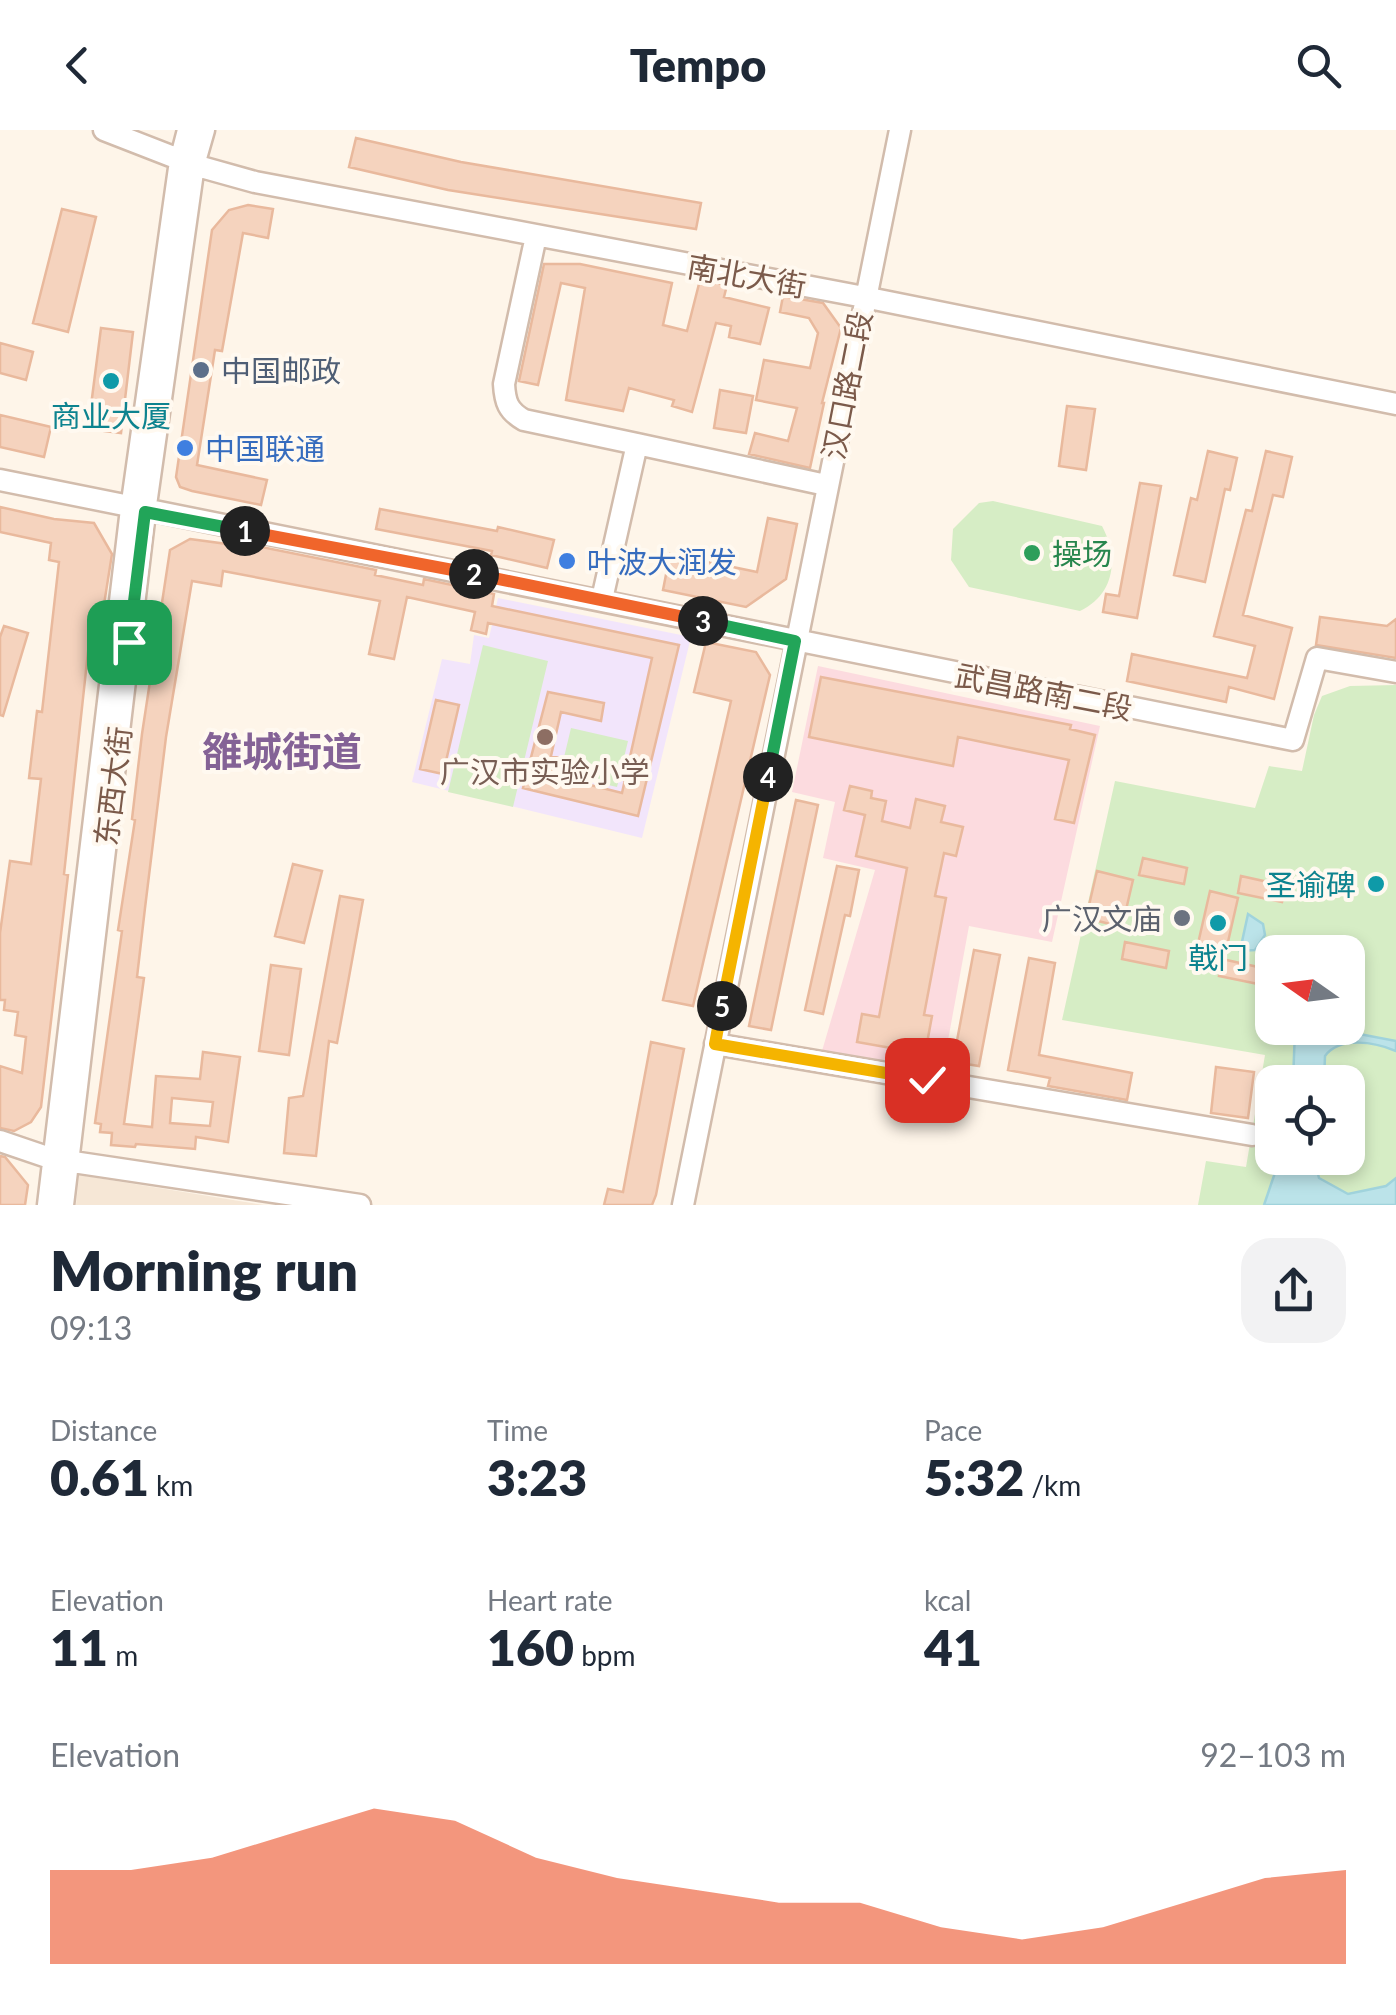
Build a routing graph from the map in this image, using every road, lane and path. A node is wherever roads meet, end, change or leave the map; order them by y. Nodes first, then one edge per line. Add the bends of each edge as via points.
1 (104, 130) edge
2 (188, 130) edge
3 (204, 130) edge
4 (900, 130) edge
5 (187, 163) junction
6 (536, 236) junction
7 (864, 297) junction
8 (1396, 404) edge
9 (637, 444) junction
10 (0, 480) edge
11 (826, 485) junction
12 (138, 510) junction
13 (602, 599) junction
14 (795, 641) junction
15 (1396, 672) edge
16 (715, 1044) junction
17 (1252, 1135) dead end
18 (0, 1141) edge
19 (60, 1160) junction
20 (350, 1204) edge
21 (48, 1205) edge
22 (63, 1205) edge
23 (683, 1205) edge

1 - 5 street, 南北大街
2 - 5 street, 东西大街
3 - 5 street, 东西大街
4 - 7 street, 汉口路二段
5 - 6 street, 南北大街
5 - 12 street, 东西大街
6 - 7 street, 南北大街
6 - 9 street via 505,400 524,420
7 - 8 street, 南北大街
7 - 11 street, 汉口路二段
9 - 11 street
9 - 13 street
10 - 12 street, 武昌路南二段
11 - 14 street, 汉口路二段
12 - 13 street, 武昌路南二段
12 - 19 street, 东西大街
13 - 14 street, 武昌路南二段
14 - 15 street, 武昌路南二段 via 1293,740 1316,658
14 - 16 street, 汉口路二段
16 - 17 street
16 - 23 street, 汉口路二段
18 - 19 street
19 - 20 street
19 - 21 street, 东西大街
19 - 22 street, 东西大街

